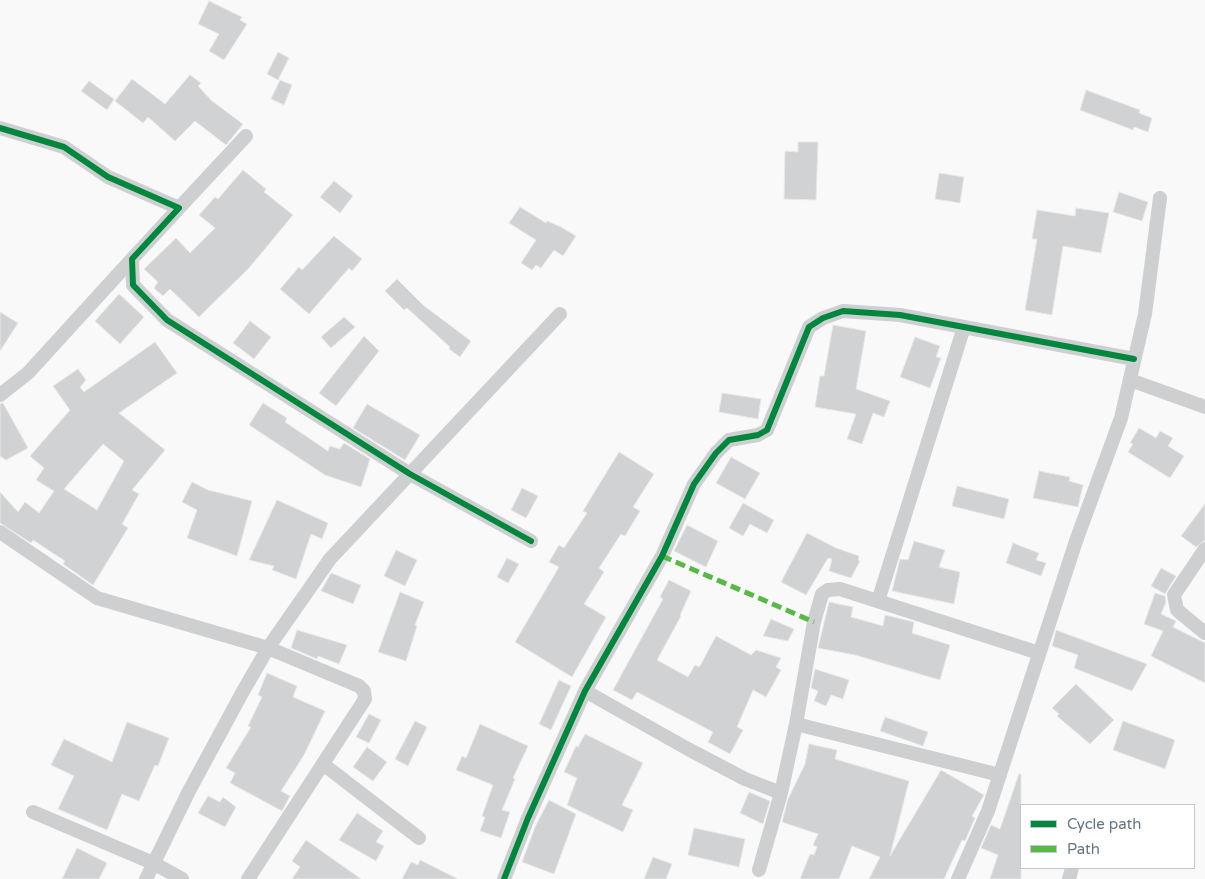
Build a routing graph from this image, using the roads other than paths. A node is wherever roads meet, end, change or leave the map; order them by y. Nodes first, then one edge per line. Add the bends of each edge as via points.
1 (0, 128) edge
2 (246, 136) dead end
3 (1160, 198) dead end
4 (179, 208) junction
5 (132, 259) junction
6 (560, 314) dead end
7 (964, 327) junction
8 (1134, 359) junction
9 (1130, 380) junction
10 (0, 395) edge
11 (1205, 407) edge
12 (410, 474) junction
13 (0, 532) edge
14 (531, 541) dead end
15 (1205, 549) edge
16 (878, 601) junction
17 (1205, 632) edge
18 (268, 648) junction
19 (1039, 653) junction
20 (585, 692) junction
21 (796, 724) junction
22 (323, 764) junction
23 (1000, 775) junction
24 (781, 793) junction
25 (33, 812) dead end
26 (419, 838) dead end
27 (153, 862) junction
28 (759, 870) dead end
29 (146, 879) edge
30 (182, 879) edge
31 (248, 879) edge
32 (504, 879) edge
33 (958, 879) edge

1 - 4 street via 64,147 108,177
2 - 4 street
3 - 8 street via 1145,314
4 - 5 street
5 - 10 street via 28,373
5 - 12 street via 134,285 167,320
6 - 12 street
7 - 8 street
7 - 16 street
7 - 20 street via 900,315 843,310 809,327 767,430 758,435 729,440 694,484 662,556
8 - 9 street
9 - 11 street
9 - 19 street via 1121,418
12 - 14 street
12 - 18 street via 330,558
13 - 18 street via 97,598
15 - 17 street via 1174,595 1177,610
16 - 19 street
16 - 21 street via 840,589 822,594
18 - 22 street via 359,686 364,691 365,699
18 - 27 street
19 - 23 street
20 - 24 street via 745,779
20 - 32 street
21 - 23 street
21 - 24 street
22 - 26 street
22 - 31 street
23 - 33 street
24 - 28 street
25 - 27 street
27 - 29 street
27 - 30 street

